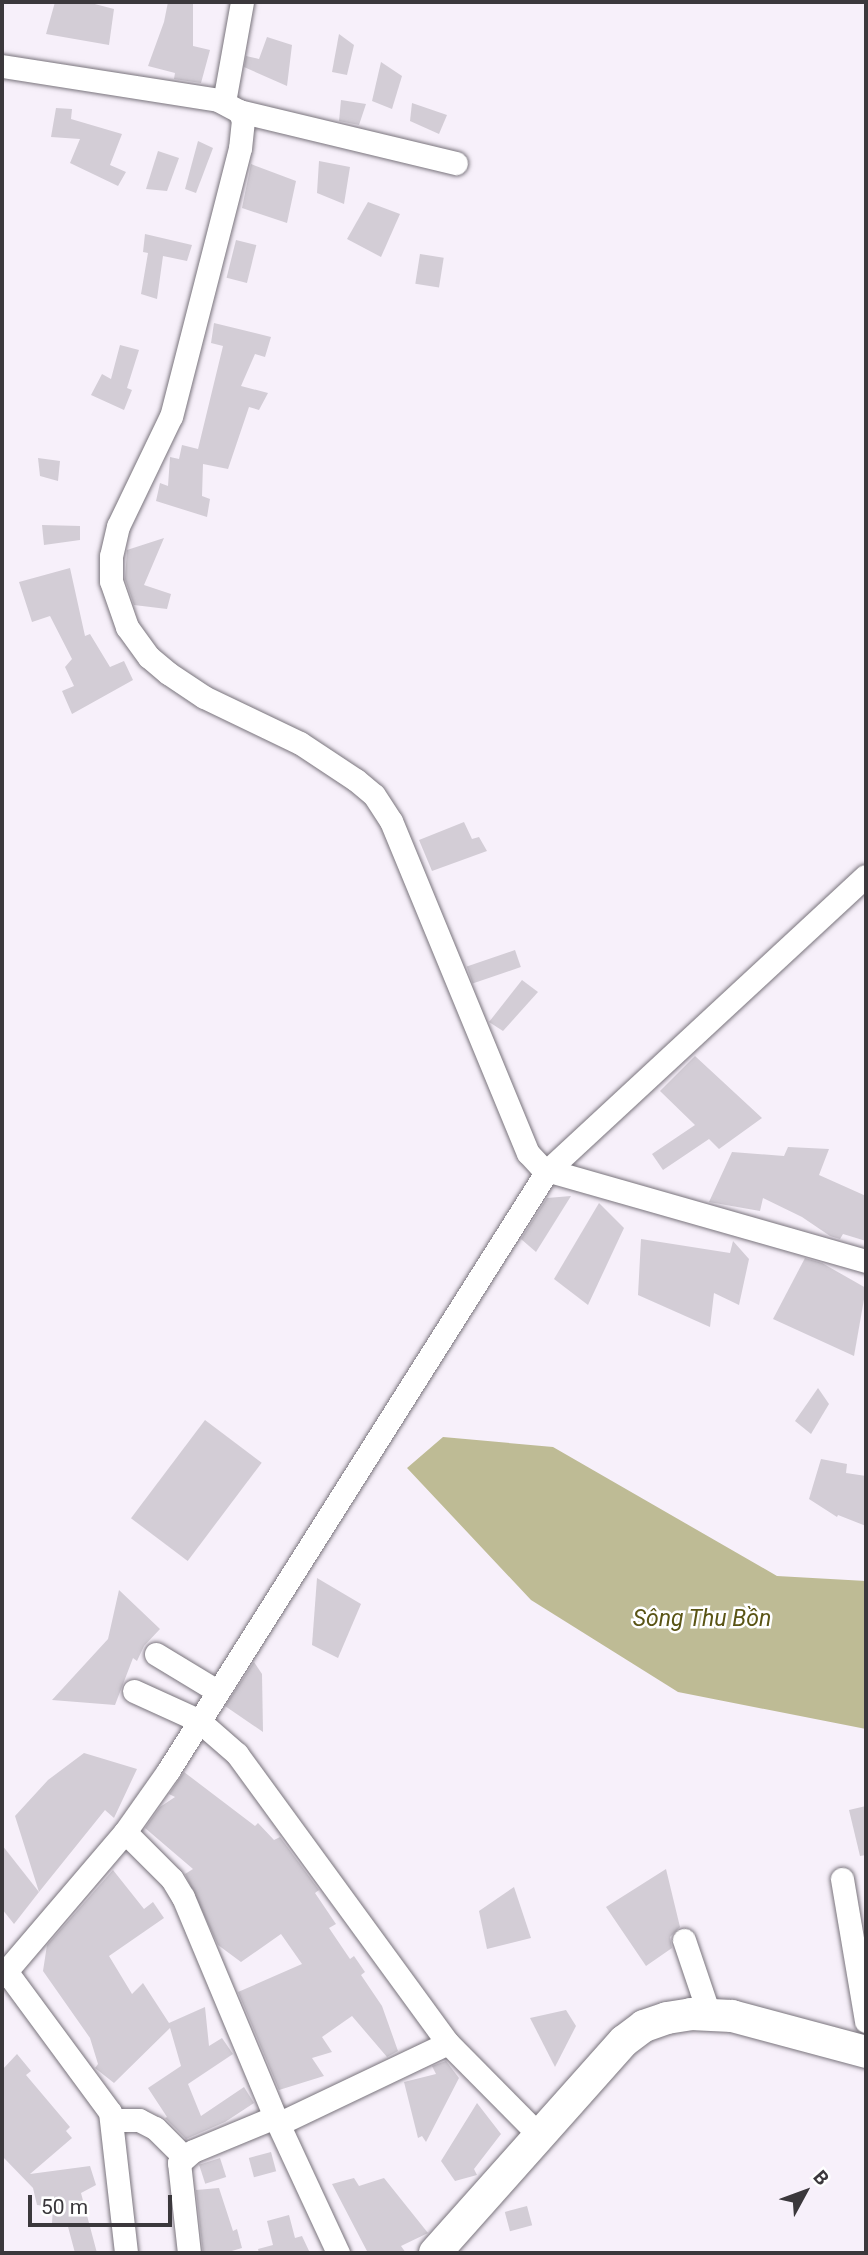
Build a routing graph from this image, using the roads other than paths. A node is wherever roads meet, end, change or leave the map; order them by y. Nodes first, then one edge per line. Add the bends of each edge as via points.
1 (242, 2) edge
2 (2, 66) edge
3 (231, 107) junction
4 (456, 163) dead end
5 (866, 876) edge
6 (547, 1171) junction
7 (866, 1261) edge
8 (156, 1654) dead end
9 (134, 1691) dead end
10 (216, 1691) junction
11 (198, 1720) junction
12 (125, 1832) junction
13 (842, 1879) dead end
14 (684, 1940) dead end
15 (4, 1973) edge
16 (709, 2014) junction
17 (866, 2021) edge
18 (448, 2043) junction
19 (866, 2052) edge
20 (114, 2120) junction
21 (276, 2120) junction
22 (541, 2137) junction
23 (184, 2157) junction
24 (126, 2253) edge
25 (189, 2253) edge
26 (338, 2253) edge
27 (435, 2253) edge

1 - 3 street
2 - 3 street
3 - 4 street
3 - 6 street via 243,120 240,148 171,416 118,526 111,581 127,627 149,657 168,673 300,743 374,795 391,821 528,1153
5 - 6 street
6 - 7 street
6 - 10 street
8 - 10 street
9 - 11 street
10 - 11 street
11 - 12 street
11 - 18 street via 237,1754
12 - 15 street
12 - 21 street via 172,1879 183,1897
13 - 17 street
14 - 16 street
15 - 20 street
16 - 19 street
16 - 22 street via 667,2018 644,2026 624,2041
18 - 21 street
18 - 22 street
20 - 23 street via 139,2120 155,2127
20 - 24 street
21 - 23 street
21 - 26 street
22 - 27 street
23 - 25 street via 178,2170

